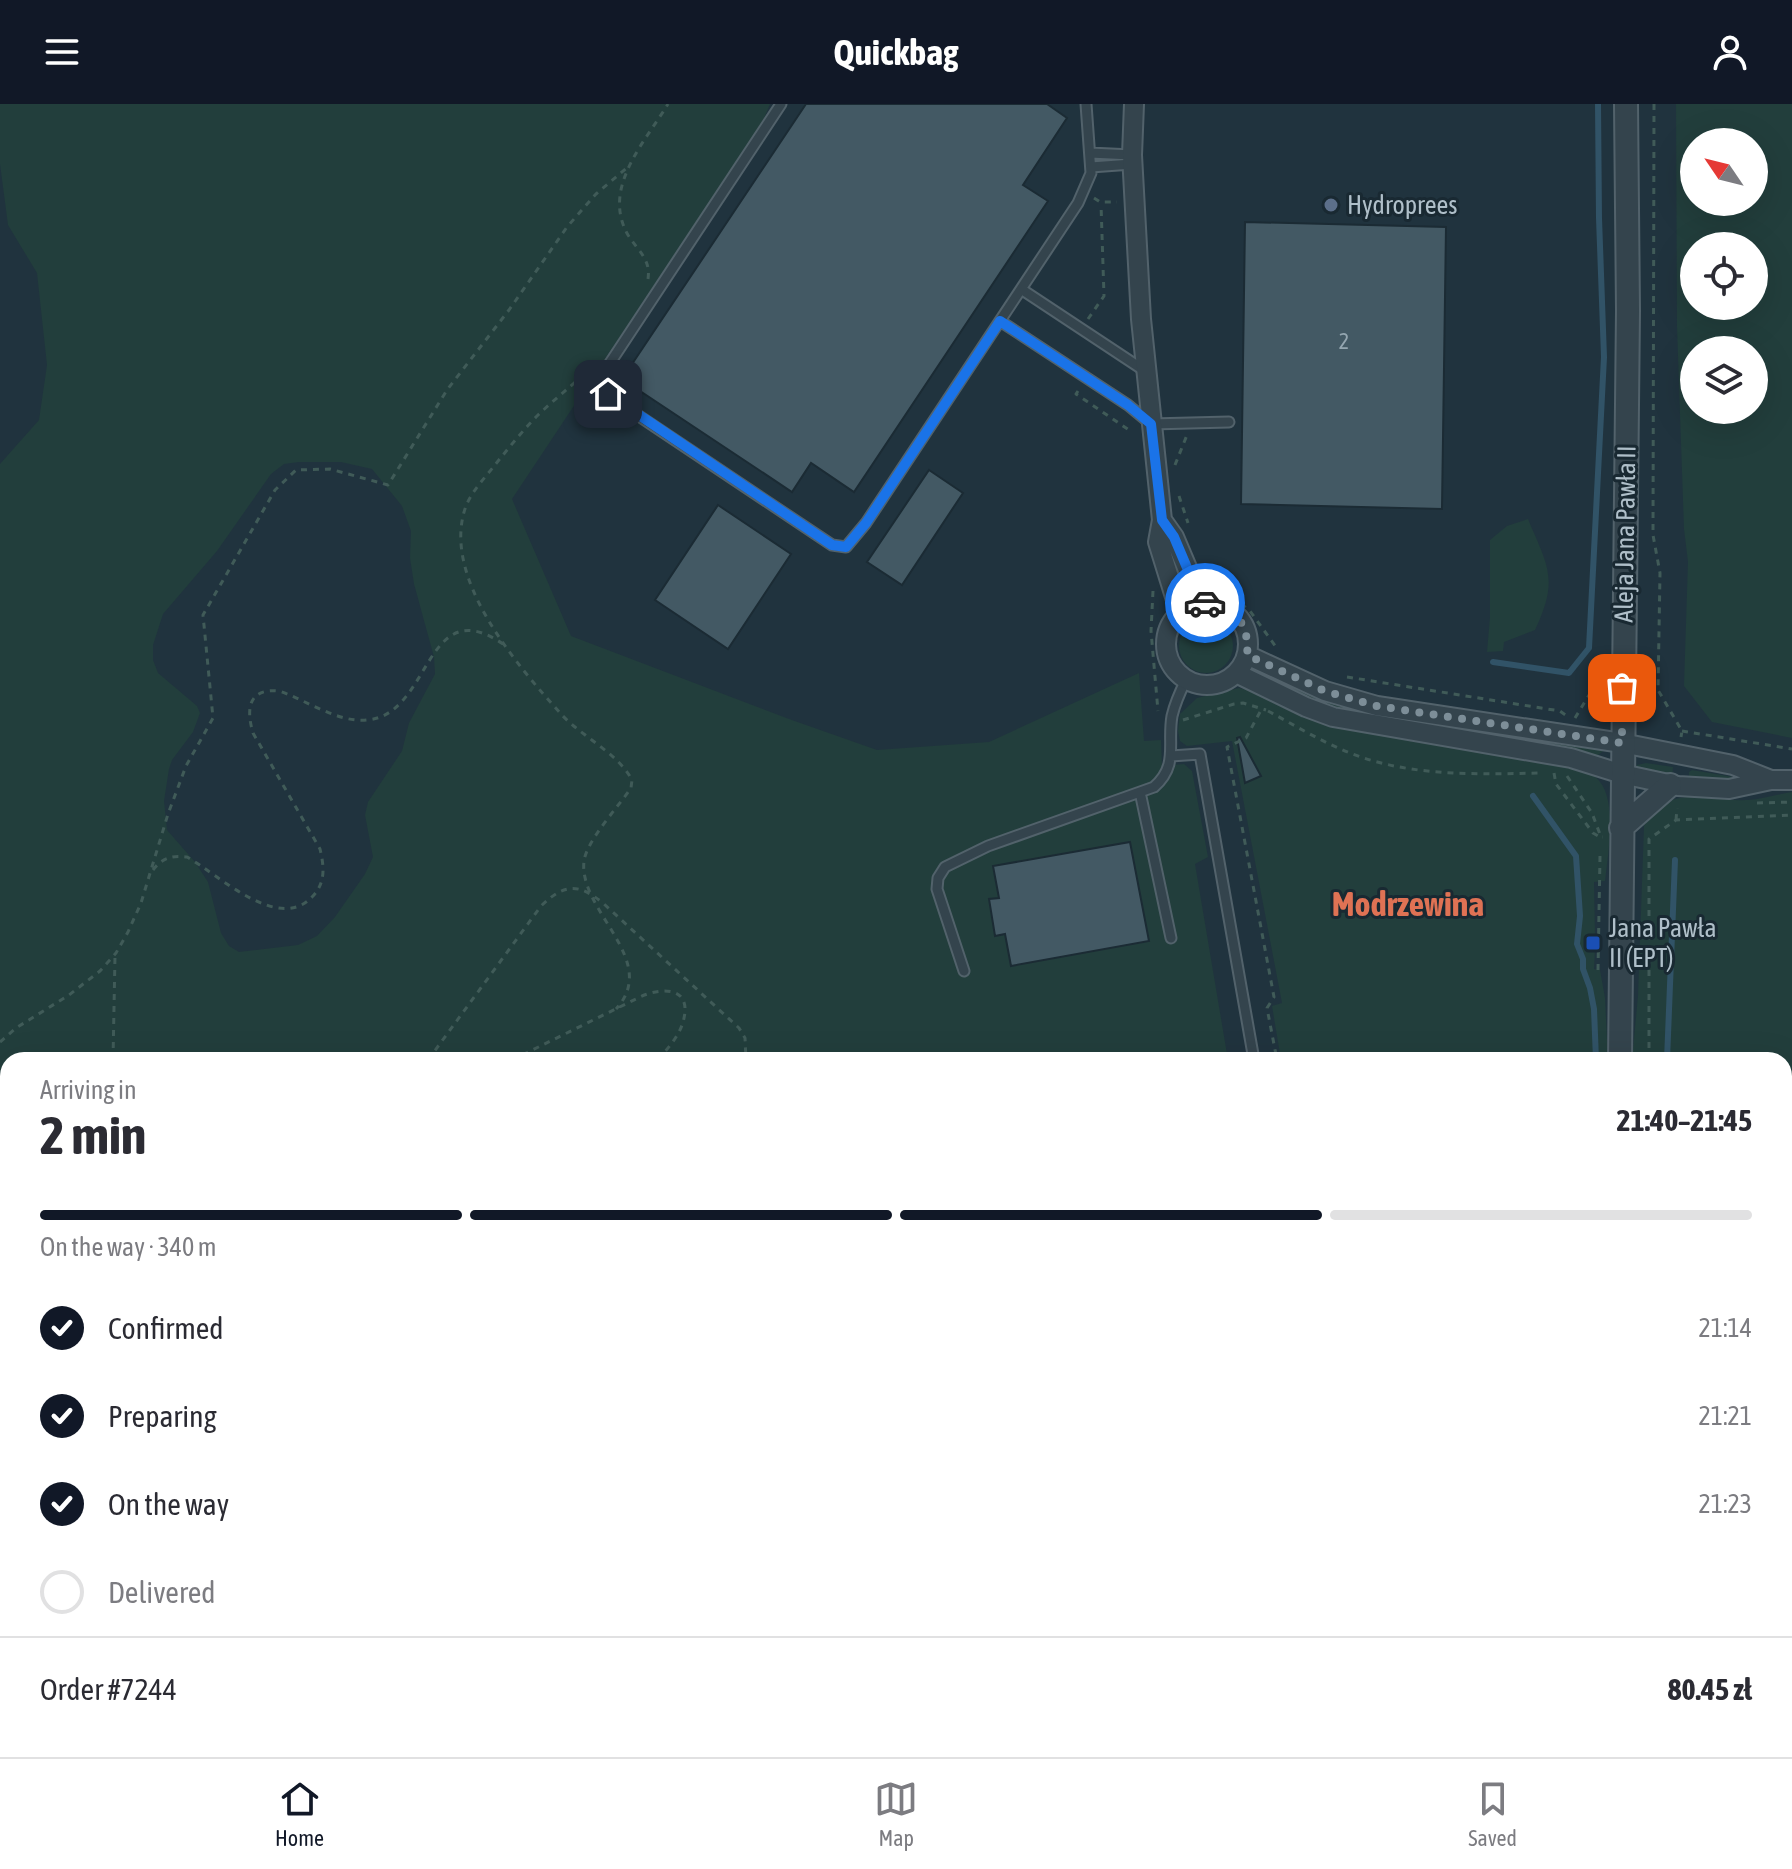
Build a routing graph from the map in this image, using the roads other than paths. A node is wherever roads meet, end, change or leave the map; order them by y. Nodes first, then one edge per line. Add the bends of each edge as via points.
1 (781, 104) edge
2 (1086, 104) edge
3 (1134, 104) edge
4 (1626, 104) edge
5 (1090, 153) junction
6 (1132, 159) junction
7 (1091, 167) junction
8 (1021, 289) junction
9 (1000, 321) junction
10 (1148, 373) junction
11 (1229, 422) dead end
12 (1151, 424) junction
13 (1162, 520) junction
14 (1202, 603) junction
15 (1180, 613) junction
16 (1247, 655) junction
17 (1236, 673) junction
18 (1186, 680) junction
19 (1622, 743) junction
20 (1171, 756) junction
21 (1622, 774) junction
22 (1771, 780) junction
23 (1792, 780) edge
24 (1670, 785) junction
25 (1140, 792) junction
26 (1611, 833) junction
27 (1171, 938) dead end
28 (964, 971) dead end
29 (1253, 1052) edge
30 (1620, 1052) edge

1 - 9 lane via 606,369 603,386 612,398 832,545 846,547
2 - 5 lane
3 - 6 street
4 - 19 street, Aleja Jana Pawła II
5 - 6 lane
5 - 7 lane
6 - 7 lane
6 - 10 street
7 - 8 lane via 1078,203
8 - 9 lane
8 - 10 lane
9 - 12 lane
10 - 12 street
11 - 12 lane
12 - 13 street
13 - 14 street
13 - 15 street via 1158,542
14 - 15 street
14 - 16 street via 1228,608 1238,617 1245,628
15 - 18 street via 1170,625 1167,655
16 - 17 street
16 - 19 street via 1325,691 1377,706
17 - 18 street via 1212,685
17 - 21 street via 1333,717 1571,758
18 - 20 lane via 1171,719
19 - 21 street, Aleja Jana Pawła II
19 - 22 street via 1733,765
20 - 25 lane via 1165,778
20 - 29 lane via 1200,754
21 - 24 street
21 - 26 street, Aleja Jana Pawła II
22 - 23 street
22 - 24 street via 1729,789
24 - 26 street
25 - 27 lane
25 - 28 lane via 988,846 945,867 937,889
26 - 30 street, Aleja Jana Pawła II

